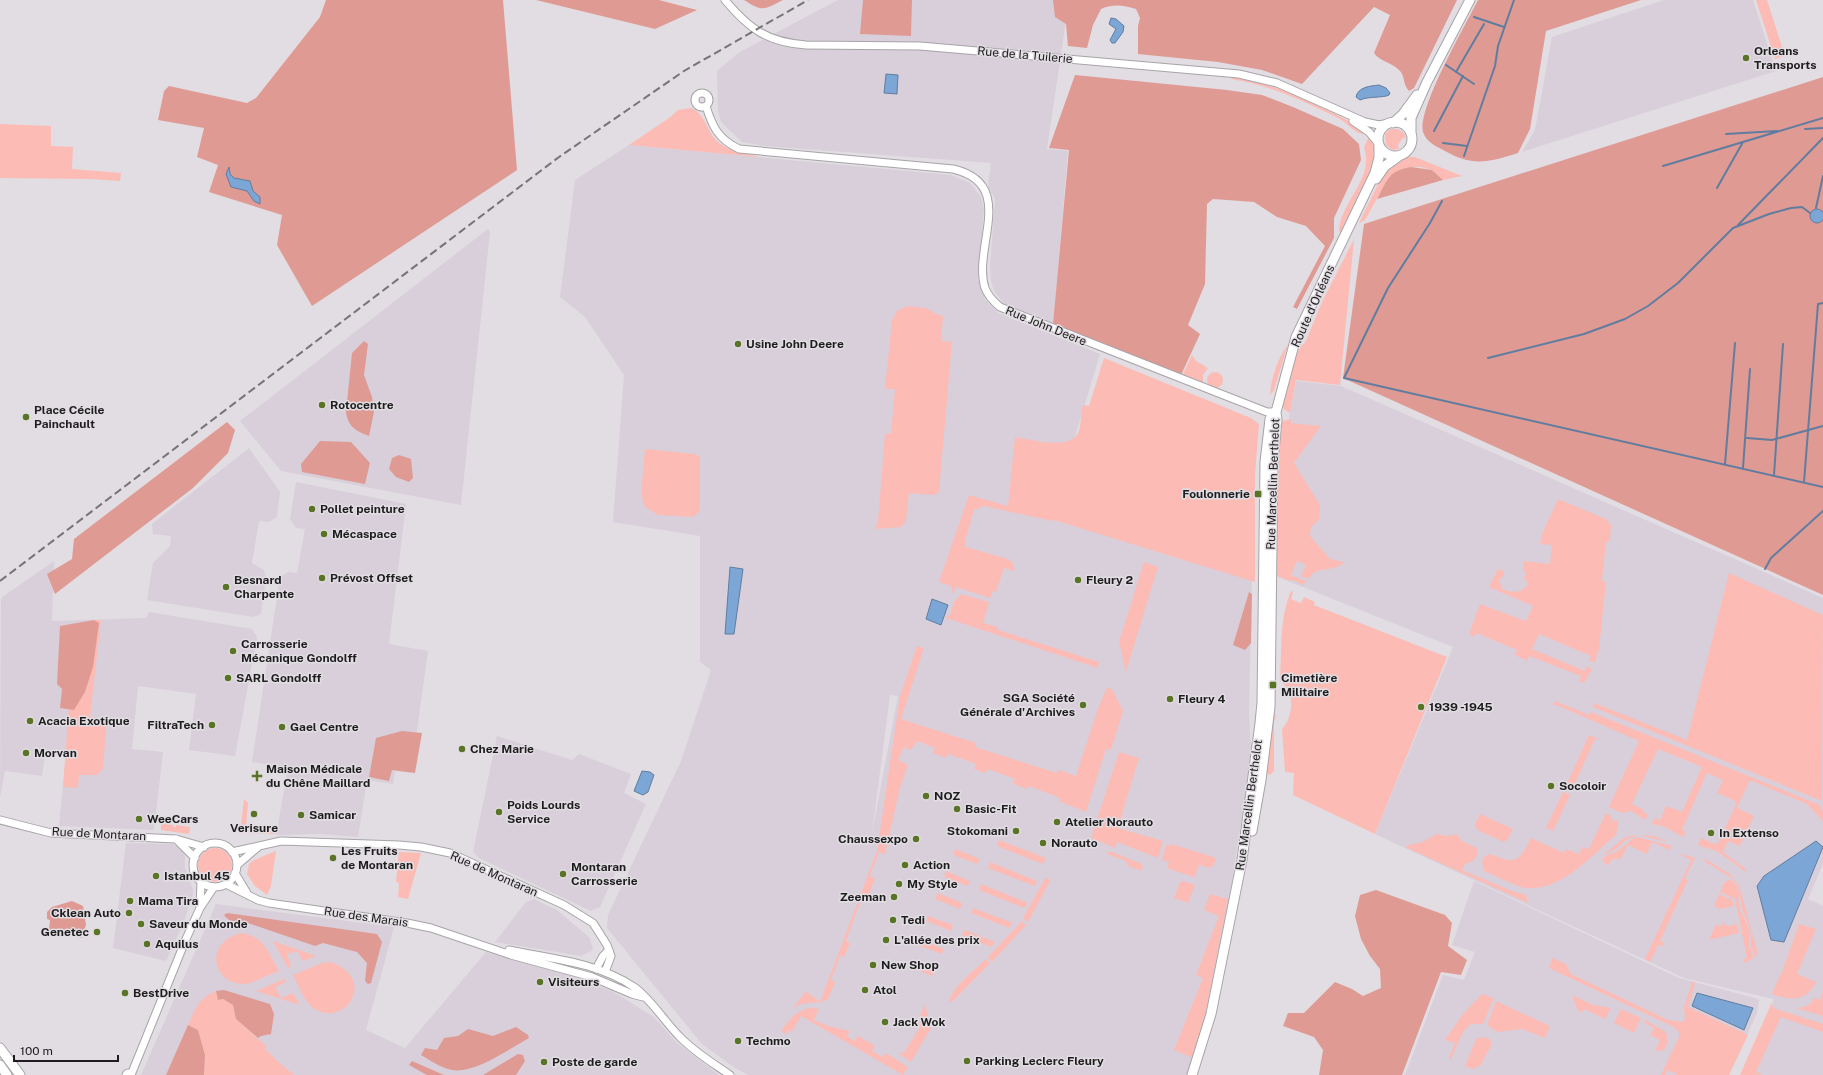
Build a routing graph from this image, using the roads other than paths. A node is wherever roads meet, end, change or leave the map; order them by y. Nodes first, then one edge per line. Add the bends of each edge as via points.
1 (725, 0) edge
2 (1470, 0) edge
3 (1427, 82) junction
4 (706, 106) dead end
5 (1334, 109) junction
6 (1391, 123) junction
7 (1411, 134) junction
8 (1379, 144) junction
9 (1400, 156) junction
10 (1361, 204) junction
11 (1276, 412) junction
12 (0, 820) edge
13 (176, 838) junction
14 (261, 846) junction
15 (204, 847) junction
16 (232, 852) junction
17 (195, 858) junction
18 (237, 865) junction
19 (235, 874) junction
20 (201, 882) junction
21 (226, 884) junction
22 (214, 887) junction
23 (247, 893) junction
24 (200, 908) junction
25 (485, 945) junction
26 (609, 950) junction
27 (596, 969) junction
28 (605, 972) junction
29 (643, 997) junction
30 (0, 1048) edge
31 (0, 1066) edge
32 (7, 1075) edge
33 (20, 1075) edge
34 (128, 1075) edge
35 (730, 1075) edge
36 (1192, 1075) edge
37 (1196, 1075) edge

1 - 5 street, Rue de la Tuilerie via 754,30 787,43 920,46 1239,74 1277,83
2 - 3 main road
3 - 6 main road via 1403,114
3 - 7 main road via 1411,118
4 - 11 street, Rue John Deere via 718,134 738,149 953,169 968,174 982,185 989,201 984,279 989,295 1000,307 1267,412
5 - 6 street via 1373,124
5 - 8 street via 1360,124
6 - 7 main road via 1404,125
6 - 8 main road via 1380,131
7 - 9 main road via 1410,148
8 - 9 main road via 1387,155
8 - 10 main road, Route d'Orléans via 1379,161
9 - 10 main road, Route d'Orléans via 1385,166
10 - 11 main road, Route d'Orléans via 1296,337
11 - 36 main road, Rue Marcellin Berthelot via 1270,419 1265,462 1260,724 1242,860 1211,1014
11 - 37 main road, Rue Marcellin Berthelot via 1272,462 1271,668 1268,724 1255,815 1220,991
12 - 13 street, Rue de Montaran via 51,833
13 - 15 street, Rue de Montaran
13 - 17 street
14 - 16 street, Rue de Montaran
14 - 18 street, Rue de Montaran
14 - 26 street, Rue de Montaran via 281,841 399,845 450,853 581,915 592,923
15 - 16 street, Rue de Montaran via 219,844
15 - 17 street
16 - 18 street
17 - 20 street via 194,868
18 - 19 street
19 - 21 street
19 - 23 street
20 - 22 street
20 - 24 street
21 - 22 street
21 - 23 street, Rue des Marais
22 - 24 street
23 - 25 street, Rue des Marais via 258,900 282,905 412,924
24 - 34 street
25 - 27 street, Rue des Marais
25 - 29 street, Rue des Marais via 511,955 602,980
26 - 27 street
26 - 28 street via 611,959
27 - 28 street
28 - 29 street via 635,988
29 - 35 street via 680,1037
30 - 33 main road
31 - 32 main road

